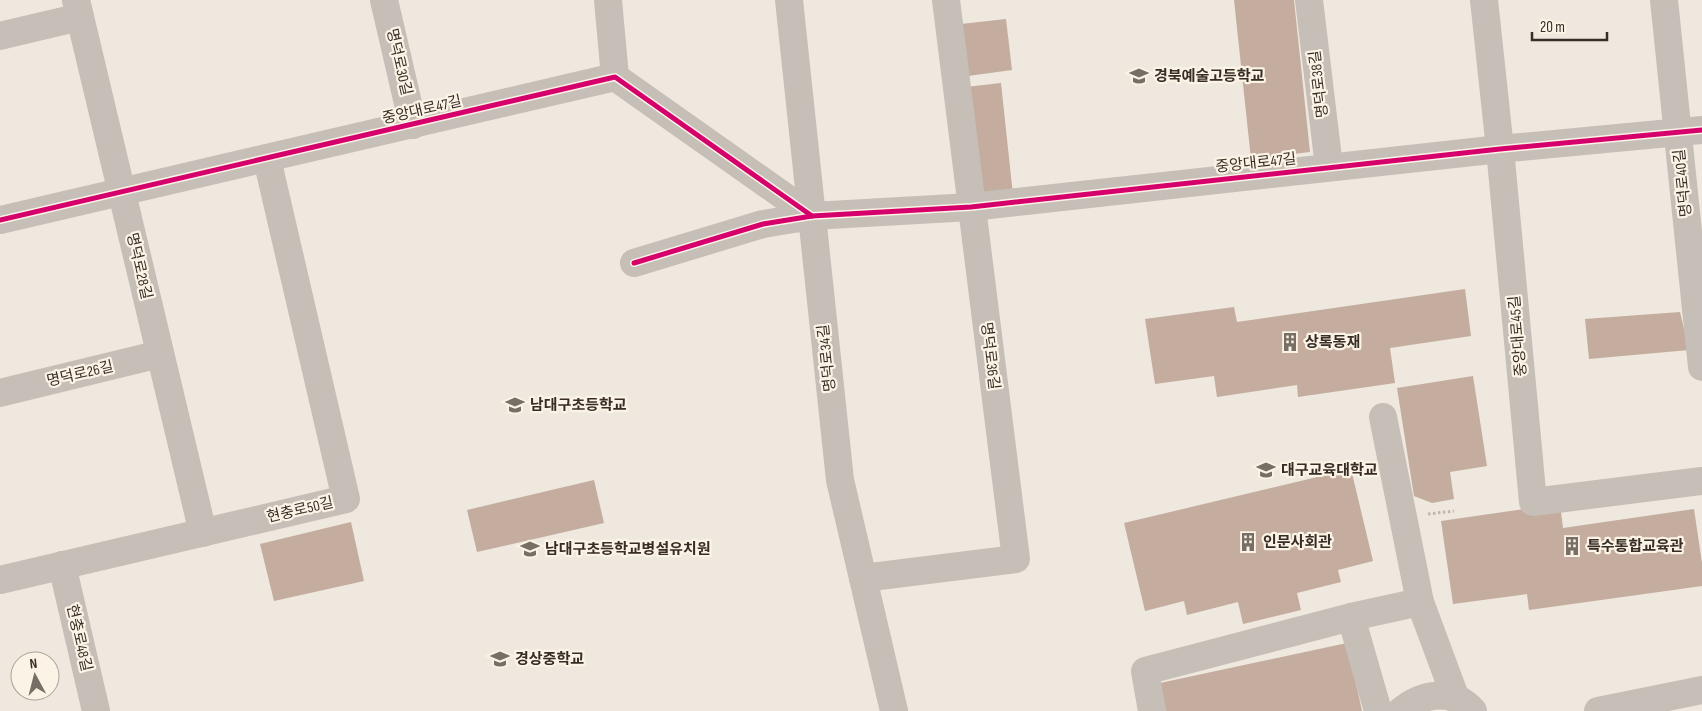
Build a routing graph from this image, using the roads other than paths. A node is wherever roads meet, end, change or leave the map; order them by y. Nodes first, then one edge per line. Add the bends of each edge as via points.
1 (384, 0) edge
2 (608, 0) edge
3 (789, 0) edge
4 (946, 0) edge
5 (1310, 0) edge
6 (1484, 0) edge
7 (1664, 0) edge
8 (78, 9) edge
9 (0, 36) edge
10 (615, 77) junction
11 (413, 125) junction
12 (1690, 132) edge
13 (1500, 149) junction
14 (267, 159) junction
15 (1329, 168) junction
16 (121, 192) junction
17 (971, 207) junction
18 (812, 216) junction
19 (0, 220) edge
20 (634, 263) dead end
21 (160, 354) junction
22 (1702, 367) edge
23 (0, 393) edge
24 (1383, 417) dead end
25 (1702, 481) edge
26 (203, 533) junction
27 (62, 566) junction
28 (863, 578) junction
29 (0, 580) edge
30 (1420, 602) junction
31 (1351, 617) junction
32 (1702, 690) edge
33 (1464, 705) edge
34 (96, 711) edge
35 (894, 711) edge
36 (1152, 711) edge
37 (1378, 711) edge
38 (1400, 711) edge
39 (1598, 711) edge

1 - 11 street, 명덕로30길
2 - 10 street
3 - 18 street, 명덕로34길
4 - 17 street, 명덕로36길
5 - 15 street, 명덕로38길
6 - 13 street, 중앙대로45길
7 - 12 street, 명덕로40길
8 - 9 street
8 - 16 street, 명덕로28길
10 - 11 street, 중앙대로47길
10 - 18 street
11 - 14 street, 중앙대로47길
12 - 13 street, 중앙대로47길
12 - 22 street, 명덕로40길
13 - 15 street, 중앙대로47길
13 - 25 street, 중앙대로45길 via 1533,502
14 - 16 street, 중앙대로47길
14 - 26 street, 현충로50길 via 346,499
15 - 17 street, 중앙대로47길
16 - 19 street, 중앙대로47길
16 - 21 street, 명덕로28길
17 - 18 street, 중앙대로47길
17 - 28 street, 명덕로36길 via 1016,559
18 - 20 street, 중앙대로47길 via 763,224
18 - 28 street, 명덕로34길 via 840,480
21 - 23 street, 명덕로26길
21 - 26 street, 명덕로28길
24 - 30 street
26 - 27 street, 현충로50길
27 - 29 street, 현충로50길
27 - 34 street, 현충로48길
28 - 35 street, 명덕로34길
30 - 31 street
30 - 33 street
31 - 36 street via 1145,671
31 - 37 street
32 - 39 street
33 - 38 street via 1440,695 1425,696

